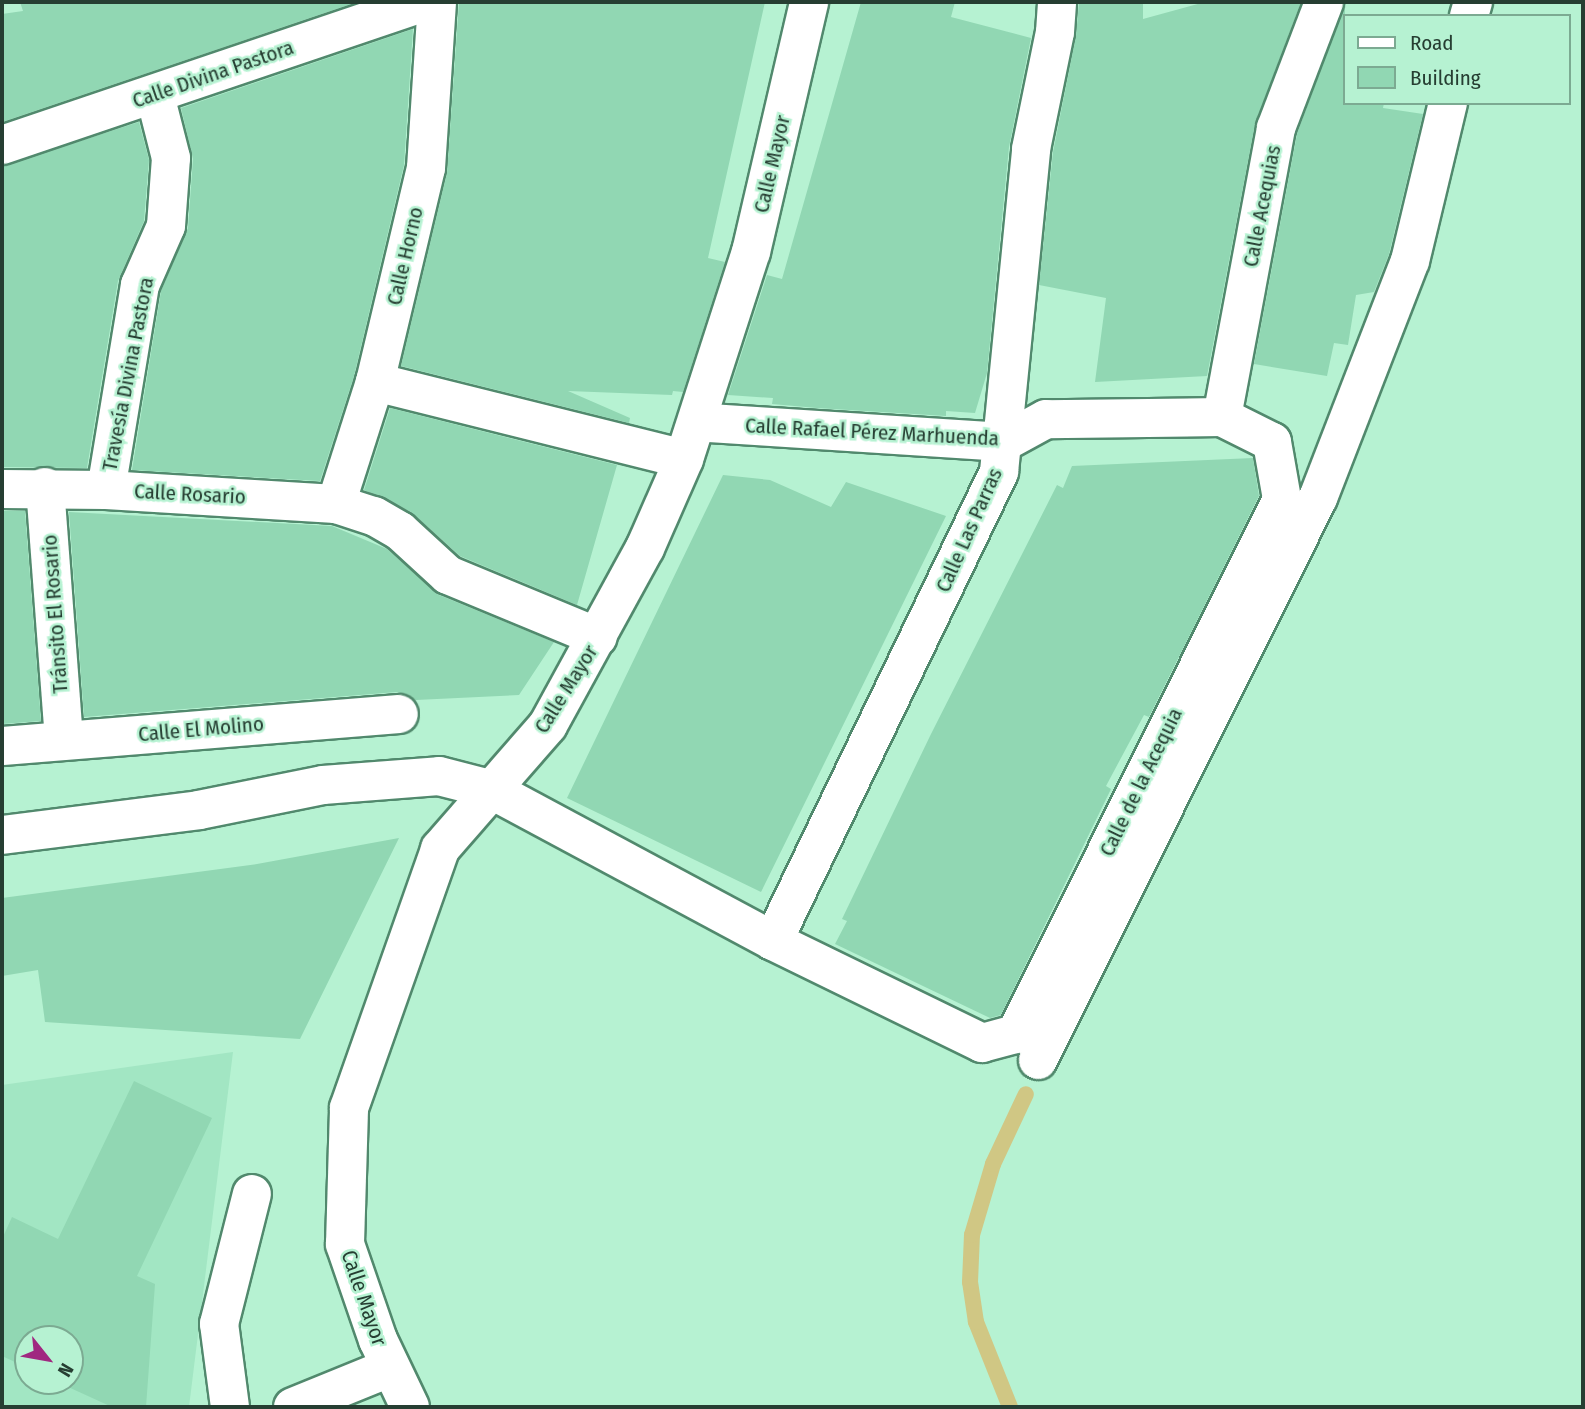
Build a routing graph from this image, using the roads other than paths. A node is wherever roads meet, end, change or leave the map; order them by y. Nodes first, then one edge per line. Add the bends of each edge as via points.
1 (424, 2) edge
2 (437, 2) edge
3 (809, 2) edge
4 (1057, 2) edge
5 (1324, 2) edge
6 (155, 95) junction
7 (1448, 105) edge
8 (2, 145) edge
9 (376, 382) junction
10 (1222, 417) junction
11 (698, 422) junction
12 (1003, 442) junction
13 (684, 459) junction
14 (45, 487) junction
15 (2, 489) edge
16 (106, 490) junction
17 (1282, 499) joint
18 (336, 504) junction
19 (598, 637) junction
20 (399, 714) dead end
21 (64, 740) junction
22 (2, 746) edge
23 (490, 789) junction
24 (2, 835) edge
25 (774, 941) junction
26 (1038, 1060) dead end
27 (253, 1194) dead end
28 (400, 1390) edge
29 (230, 1407) edge
30 (293, 1407) edge

1 - 6 street, Calle Divina Pastora
2 - 9 street, Calle Horno via 426,168
3 - 11 street, Calle Mayor via 751,252
4 - 12 street, Calle Las Parras via 1031,149
5 - 10 street, Calle Acequias via 1276,128
6 - 8 street, Calle Divina Pastora
6 - 16 street, Travesía Divina Pastora via 171,158 166,226 140,285
7 - 26 street via 1409,261 1318,498
9 - 13 street
9 - 18 street, Calle Horno
10 - 12 street, Calle Rafael Pérez Marhuenda via 1046,419
10 - 17 street, Calle Rafael Pérez Marhuenda via 1272,442
11 - 12 street, Calle Rafael Pérez Marhuenda
11 - 13 street, Calle Mayor
12 - 25 street, Calle Las Parras via 999,472
13 - 19 street, Calle Mayor
14 - 15 street, Calle Rosario
14 - 16 street, Calle Rosario
14 - 21 street, Tránsito El Rosario
16 - 18 street, Calle Rosario
17 - 25 street, Calle de la Acequia via 1016,1034 982,1043
18 - 19 street, Calle Rosario via 374,516 400,531 448,575
19 - 23 street, Calle Mayor via 548,724
20 - 21 street, Calle El Molino
21 - 22 street, Calle El Molino
23 - 24 street via 439,776 323,785 199,810
23 - 25 street
23 - 28 street, Calle Mayor via 440,849 349,1108 345,1244
27 - 29 street via 219,1324
28 - 30 street

